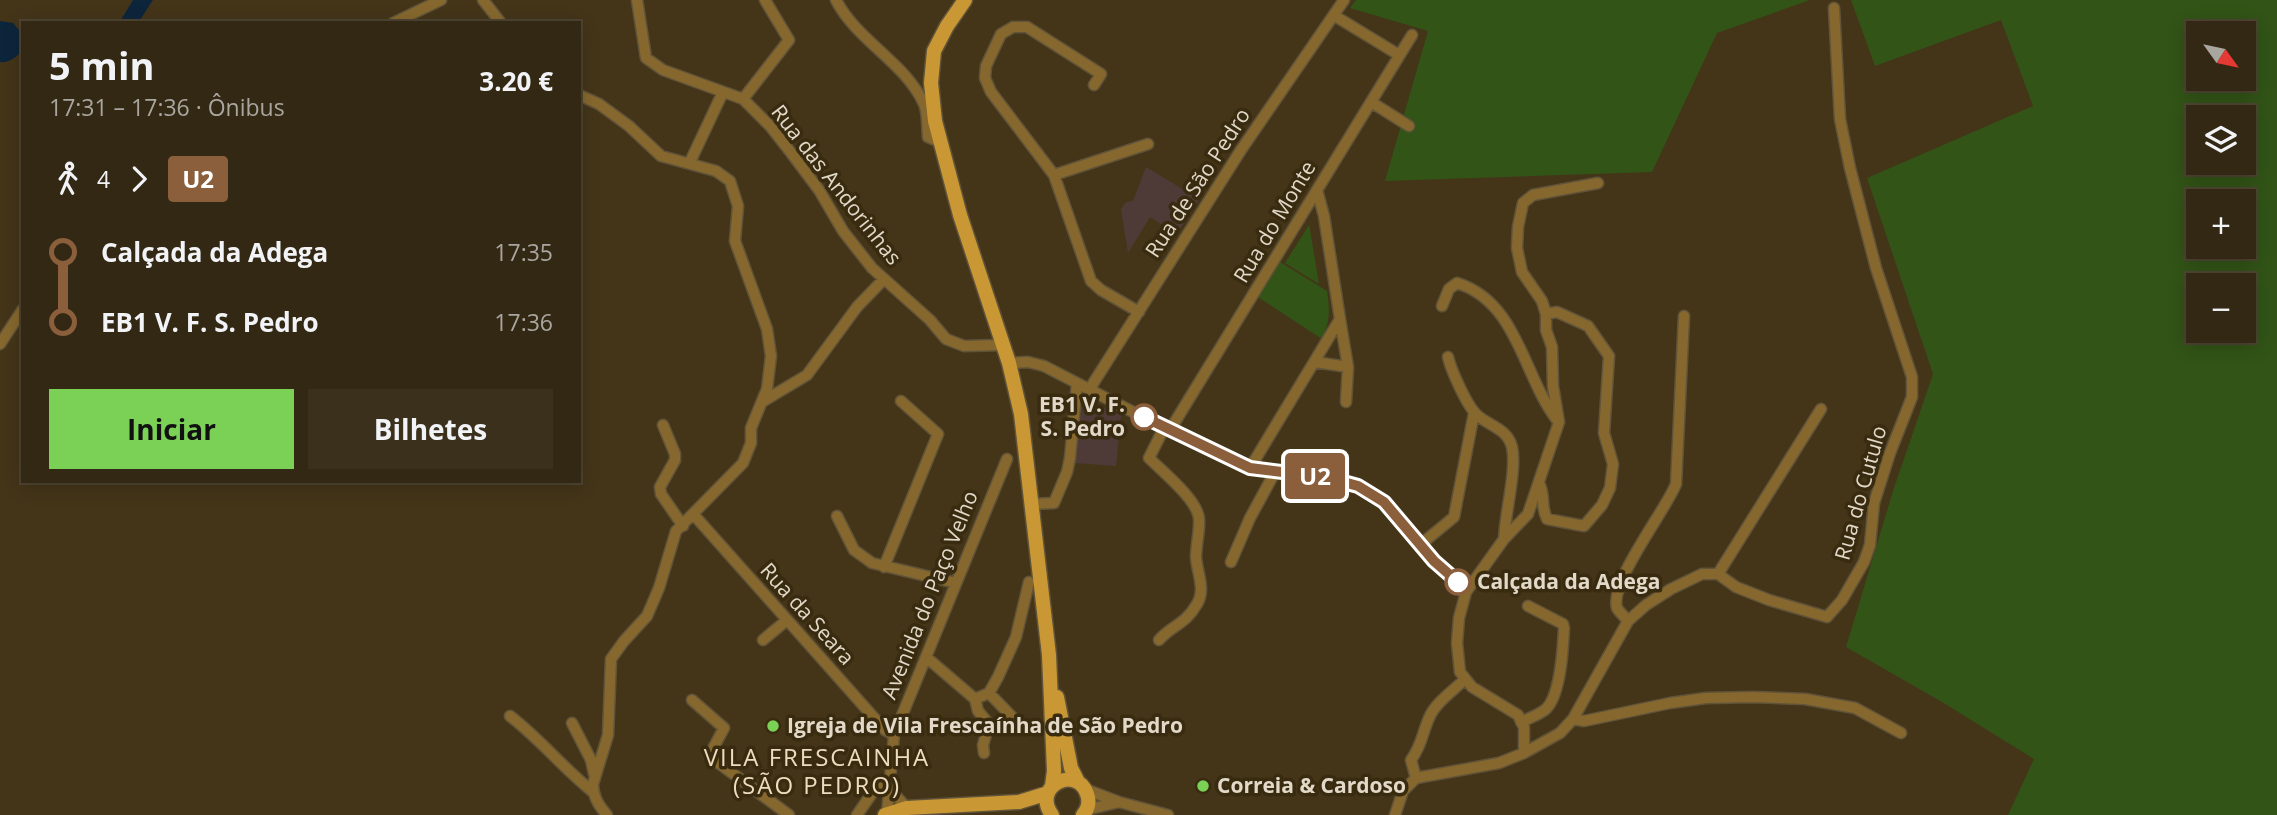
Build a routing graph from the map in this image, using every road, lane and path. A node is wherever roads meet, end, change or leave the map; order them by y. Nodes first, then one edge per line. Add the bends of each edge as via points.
1 (441, 0) edge
2 (483, 0) edge
3 (637, 0) edge
4 (765, 0) edge
5 (836, 0) edge
6 (965, 0) edge
7 (1344, 0) edge
8 (421, 4) edge
9 (1834, 8) dead end
10 (1335, 16) junction
11 (396, 21) edge
12 (499, 21) edge
13 (1412, 35) dead end
14 (1399, 55) junction
15 (1094, 85) dead end
16 (723, 92) junction
17 (581, 96) edge
18 (743, 99) junction
19 (1371, 102) junction
20 (1409, 126) dead end
21 (940, 142) junction
22 (1148, 144) dead end
23 (690, 162) junction
24 (1054, 175) junction
25 (1598, 183) dead end
26 (1317, 190) junction
27 (884, 279) junction
28 (1442, 306) dead end
29 (21, 312) edge
30 (1139, 312) junction
31 (1546, 314) junction
32 (1684, 316) dead end
33 (1340, 319) junction
34 (0, 344) edge
35 (1003, 345) junction
36 (1448, 357) dead end
37 (1315, 362) junction
38 (1009, 363) junction
39 (1348, 367) junction
40 (1077, 383) junction
41 (1089, 390) junction
42 (901, 401) dead end
43 (1346, 402) dead end
44 (761, 403) junction
45 (1821, 409) dead end
46 (1474, 413) junction
47 (1559, 422) junction
48 (663, 425) dead end
49 (1167, 429) junction
50 (1007, 459) dead end
51 (1250, 468) junction
52 (1275, 472) junction
53 (1539, 483) junction
54 (1032, 504) junction
55 (694, 515) junction
56 (837, 516) dead end
57 (682, 526) junction
58 (1504, 539) junction
59 (1420, 545) junction
60 (1231, 562) dead end
61 (884, 567) junction
62 (1718, 574) junction
63 (1029, 582) dead end
64 (956, 583) junction
65 (1466, 592) junction
66 (1528, 606) dead end
67 (787, 620) junction
68 (1628, 621) junction
69 (763, 640) dead end
70 (1159, 640) dead end
71 (1049, 655) junction
72 (926, 657) junction
73 (1464, 680) junction
74 (989, 693) junction
75 (975, 699) junction
76 (692, 700) dead end
77 (510, 716) dead end
78 (1573, 719) junction
79 (1017, 722) dead end
80 (1521, 722) junction
81 (572, 723) dead end
82 (1900, 733) dead end
83 (894, 735) junction
84 (984, 753) dead end
85 (1524, 753) junction
86 (595, 777) junction
87 (1416, 778) junction
88 (889, 784) junction
89 (1082, 786) junction
90 (1050, 790) junction
91 (593, 792) junction
92 (1019, 802) junction
93 (1119, 803) junction
94 (907, 808) junction
95 (1050, 813) edge
96 (1084, 813) edge
97 (607, 815) edge
98 (789, 815) edge
99 (857, 815) edge
100 (886, 815) edge
101 (1168, 815) edge
102 (1395, 815) edge

1 - 8 street
2 - 12 street
3 - 16 street, Rua das Andorinhas via 646,58 663,71
4 - 18 street via 789,40
5 - 21 street via 845,16 906,76 925,106 928,136
6 - 21 main road via 934,51 931,83
7 - 10 street, Rua de São Pedro
8 - 11 street
9 - 62 street, Rua do Cutulo via 1840,119 1876,268 1912,377 1912,397 1874,503 1871,545 1828,617 1769,600
10 - 14 street
10 - 30 street, Rua de São Pedro via 1241,150
13 - 14 street, Rua do Monte
14 - 19 street, Rua do Monte
15 - 24 street via 1101,74 1027,27 1013,27 1001,34 986,66 985,78 992,92
16 - 18 street, Rua das Andorinhas
16 - 23 street
17 - 23 street via 629,126 661,156
18 - 27 street, Rua das Andorinhas via 792,154 843,231
19 - 20 street
19 - 26 street, Rua do Monte
21 - 35 main road
22 - 24 street
23 - 44 street via 716,171 730,181 735,194 735,241 767,329 771,356
24 - 30 street via 1091,281
25 - 31 street via 1533,195 1523,203 1517,248 1522,272
26 - 33 street
26 - 49 street, Rua do Monte
27 - 35 street, Rua das Andorinhas via 946,339 964,346
27 - 44 street via 857,307 807,375
28 - 47 street via 1457,283 1472,288 1497,309
29 - 34 street
30 - 41 street, Rua de São Pedro
31 - 47 street
31 - 53 street via 1557,312 1588,326 1609,356 1604,433 1613,464 1610,488 1584,526 1547,519
32 - 68 street via 1676,484 1618,592 1618,608
33 - 37 street
33 - 39 street
35 - 38 main road
36 - 46 street via 1451,372
37 - 39 street
37 - 51 street
38 - 40 street via 1044,366
38 - 54 main road via 1021,414
39 - 43 street
40 - 41 street
40 - 54 street via 1067,472 1054,503
41 - 49 street
42 - 61 street via 938,434
44 - 55 street via 743,463
45 - 62 street
46 - 58 street via 1504,432 1511,447
46 - 59 street via 1454,517
47 - 53 street
48 - 57 street via 675,460 660,487 661,494
49 - 51 street
49 - 70 street, Rua do Monte via 1149,458 1194,503 1199,516 1196,556 1202,587 1199,602 1183,623
50 - 64 street, Avenida do Paço Velho
51 - 52 street
52 - 59 street via 1358,486 1384,502
52 - 60 street
53 - 58 street via 1528,514
54 - 71 main road
55 - 57 street
55 - 67 street, Rua da Seara
56 - 61 street via 854,550
57 - 86 street via 676,531 647,615 611,659 608,734
58 - 65 street
59 - 65 street
61 - 64 street
62 - 68 street via 1702,574 1671,589
63 - 74 street via 1016,637
64 - 72 street, Avenida do Paço Velho
65 - 73 street via 1457,643
66 - 80 street via 1563,624 1562,668 1549,705
67 - 69 street
67 - 83 street, Rua da Seara
68 - 78 street
71 - 89 main road via 1072,768
71 - 90 main road via 1054,771
72 - 75 street
72 - 83 street, Avenida do Paço Velho
73 - 80 street via 1518,715
73 - 87 street via 1428,719 1423,741 1411,760
74 - 75 street
74 - 79 street
75 - 84 street via 989,724
76 - 98 street via 724,728 709,756
77 - 91 street
78 - 82 street via 1584,722 1706,698 1805,699 1855,708
78 - 85 street via 1560,733
80 - 85 street
81 - 86 street
83 - 88 street, Avenida do Paço Velho
85 - 87 street via 1499,763
86 - 91 street
87 - 102 street via 1403,791
88 - 94 street
88 - 99 street via 877,786
88 - 100 street, Avenida do Paço Velho
89 - 90 main road via 1065,780
89 - 93 street
89 - 96 main road via 1089,799
90 - 92 main road
90 - 95 main road
91 - 97 street
92 - 94 main road
92 - 95 main road
93 - 96 street
93 - 101 street
94 - 100 main road

